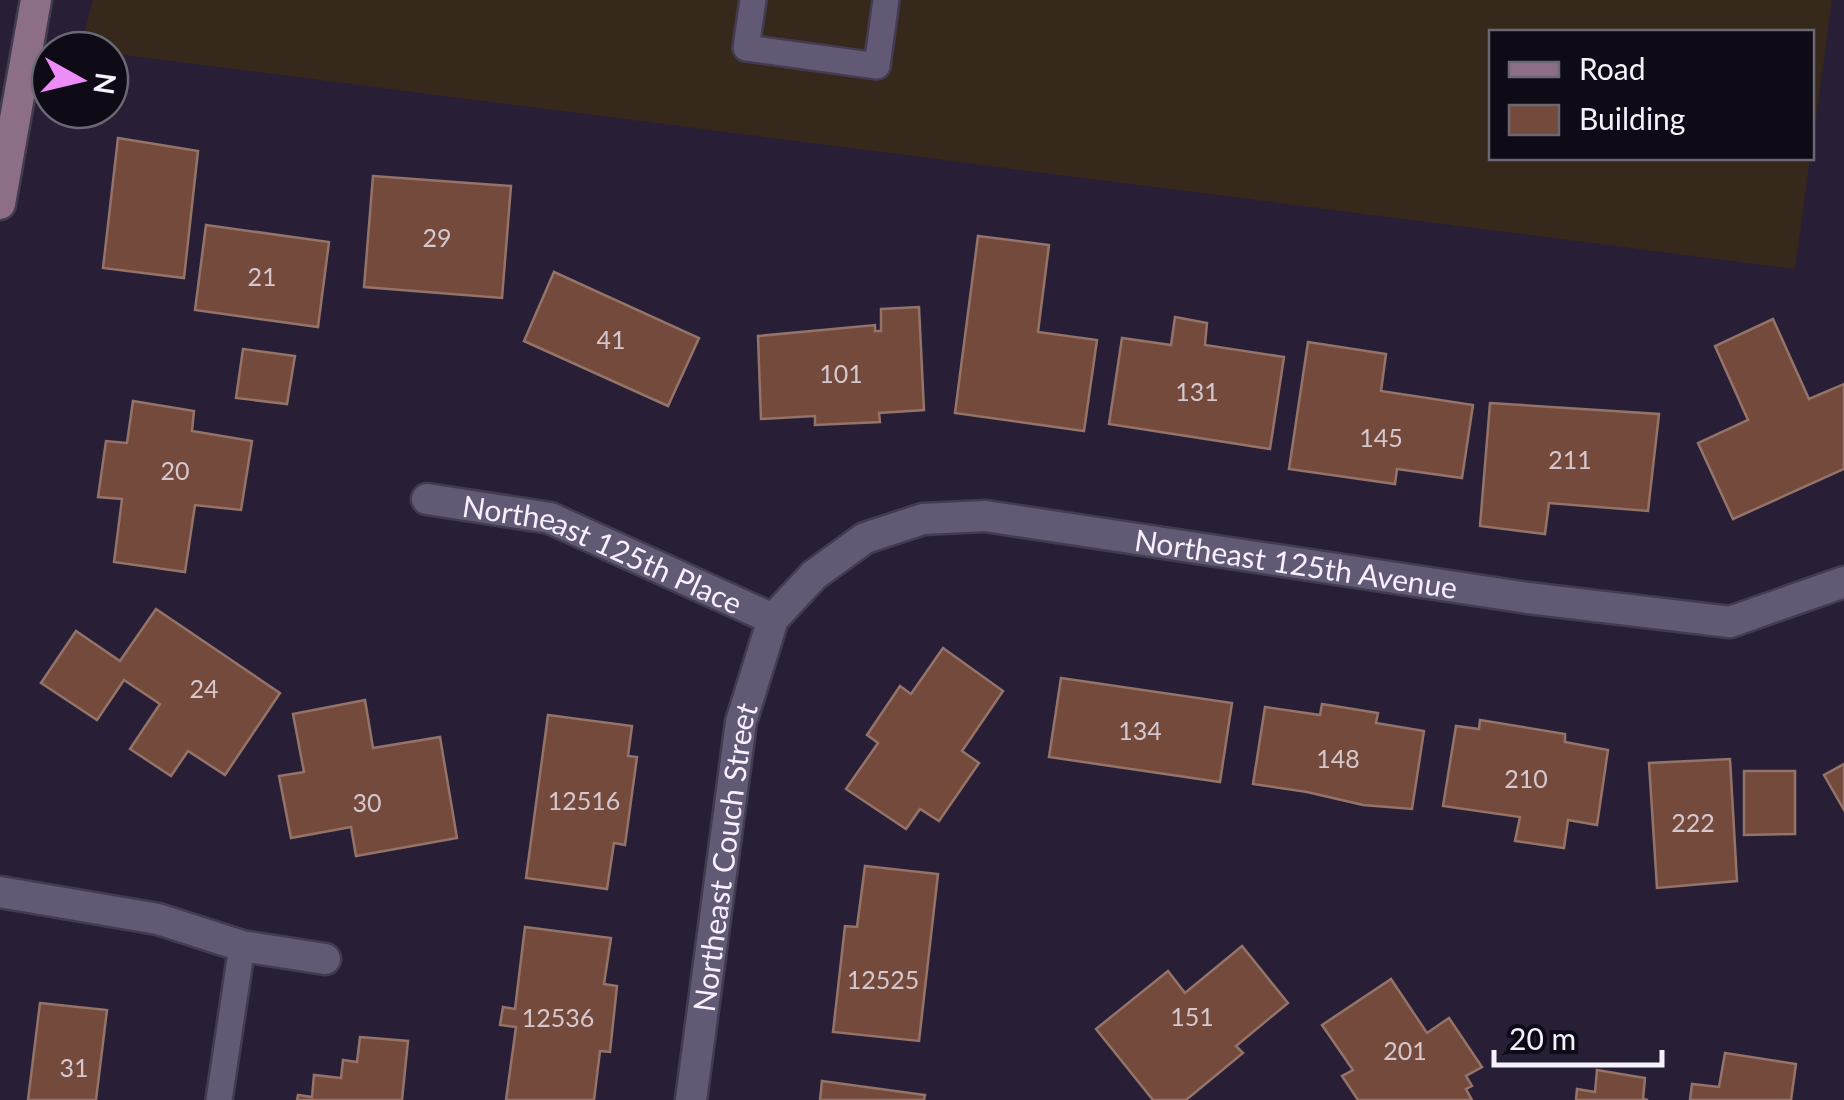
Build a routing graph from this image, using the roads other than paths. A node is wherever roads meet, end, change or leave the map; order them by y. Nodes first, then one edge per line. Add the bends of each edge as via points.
1 (36, 0) edge
2 (753, 0) edge
3 (886, 0) edge
4 (0, 204) edge
5 (427, 498) dead end
6 (1844, 582) edge
7 (773, 618) junction
8 (0, 892) edge
9 (242, 946) junction
10 (325, 960) dead end
11 (219, 1100) edge
12 (692, 1100) edge

1 - 4 street
2 - 3 lane via 746,48 877,66
5 - 7 street, Northeast 125th Place via 550,518
6 - 7 street, Northeast 125th Avenue via 1730,622 985,516 923,519 865,538 814,575
7 - 12 street, Northeast Couch Street via 741,722
8 - 9 street via 158,919
9 - 10 street
9 - 11 lane

